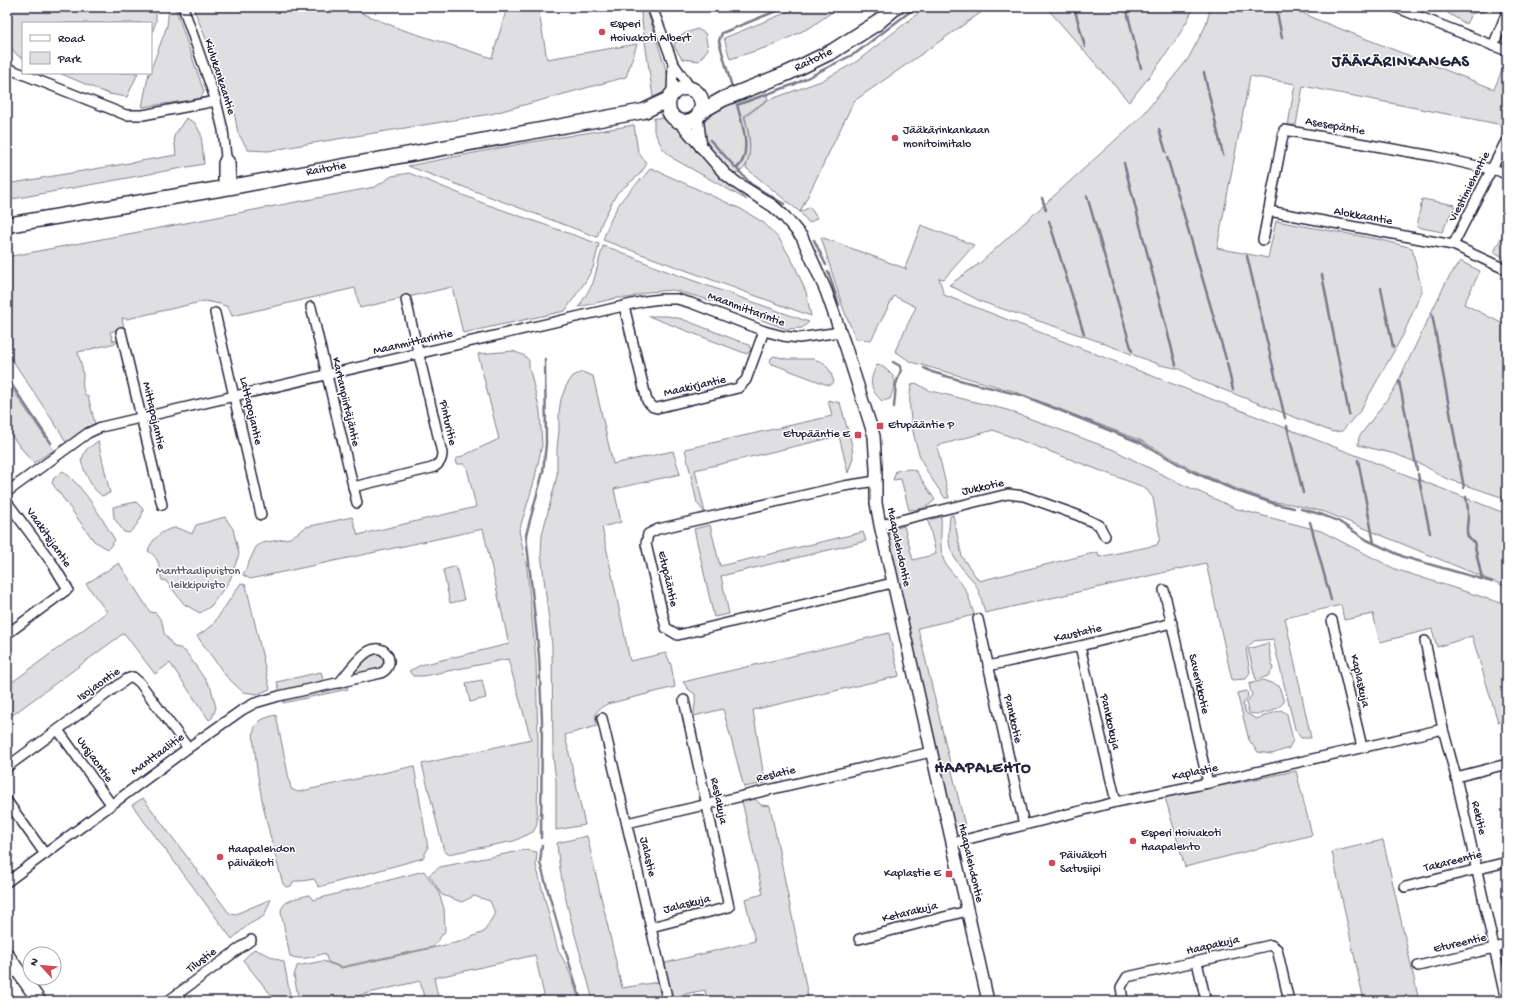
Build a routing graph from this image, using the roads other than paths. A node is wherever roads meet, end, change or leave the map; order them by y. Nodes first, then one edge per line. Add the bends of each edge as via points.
1 (183, 7) edge
2 (652, 7) edge
3 (896, 7) edge
4 (1395, 7) edge
5 (1507, 12) edge
6 (1493, 46) junction
7 (1507, 51) edge
8 (673, 63) junction
9 (7, 68) edge
10 (22, 74) edge
11 (22, 74) edge
12 (695, 93) junction
13 (670, 97) junction
14 (723, 99) junction
15 (216, 101) junction
16 (644, 111) junction
17 (699, 114) junction
18 (675, 117) junction
19 (1507, 139) edge
20 (701, 147) junction
21 (1492, 170) junction
22 (1507, 175) edge
23 (227, 188) junction
24 (1269, 211) junction
25 (7, 225) edge
26 (1263, 240) dead end
27 (1453, 245) junction
28 (1507, 270) edge
29 (406, 300) dead end
30 (624, 306) junction
31 (311, 307) dead end
32 (215, 313) dead end
33 (764, 331) junction
34 (121, 332) dead end
35 (840, 332) junction
36 (419, 354) junction
37 (326, 375) junction
38 (234, 397) junction
39 (142, 418) junction
40 (876, 481) junction
41 (353, 487) junction
42 (7, 492) edge
43 (7, 502) edge
44 (357, 502) dead end
45 (162, 506) dead end
46 (261, 515) dead end
47 (880, 525) junction
48 (1105, 536) dead end
49 (892, 583) junction
50 (1164, 590) dead end
51 (978, 619) dead end
52 (1332, 620) dead end
53 (1172, 623) junction
54 (7, 634) edge
55 (1425, 641) dead end
56 (1080, 646) junction
57 (988, 666) junction
58 (339, 683) junction
59 (684, 700) dead end
60 (602, 718) dead end
61 (1443, 729) junction
62 (58, 730) junction
63 (1362, 747) junction
64 (188, 748) junction
65 (931, 752) junction
66 (1507, 764) edge
67 (7, 767) edge
68 (1456, 777) junction
69 (1208, 783) junction
70 (7, 802) edge
71 (1116, 802) junction
72 (111, 804) junction
73 (707, 804) junction
74 (627, 823) junction
75 (1024, 825) junction
76 (952, 843) junction
77 (45, 854) junction
78 (1507, 862) edge
79 (1476, 869) junction
80 (7, 882) edge
81 (1405, 886) dead end
82 (729, 907) joint
83 (967, 911) junction
84 (651, 927) junction
85 (860, 939) dead end
86 (251, 940) dead end
87 (1507, 945) edge
88 (1493, 948) junction
89 (7, 955) edge
90 (1197, 962) junction
91 (1418, 966) dead end
92 (39, 1001) edge
93 (168, 1001) edge
94 (668, 1001) edge
95 (988, 1001) edge
96 (1124, 1001) edge
97 (1206, 1001) edge
98 (1289, 1001) edge
99 (1506, 1001) edge

1 - 15 street, Kiulukankaantie
2 - 8 street
3 - 14 main road, Raitotie via 877,23 833,51 788,73
4 - 6 street
5 - 6 street
6 - 7 street
8 - 12 street
8 - 13 street
9 - 11 street
10 - 15 street via 126,115 143,115
12 - 13 main road, Raitotie via 681,89
12 - 14 main road, Raitotie
12 - 17 main road via 702,102
13 - 16 main road, Raitotie
13 - 18 main road via 668,109
14 - 17 main road, Raitotie
15 - 23 street, Kiulukankaantie via 223,130 226,157 223,163
16 - 18 main road, Raitotie
16 - 23 main road, Raitotie
17 - 18 main road via 689,122
17 - 20 street
18 - 20 street, Haapalehdontie
19 - 21 street, Viestimiehentie
20 - 35 street, Haapalehdontie via 725,174 773,206 802,237 823,284
21 - 22 street
21 - 24 street, Asesepäntie via 1432,156 1284,130
21 - 27 street, Viestimiehentie
23 - 25 main road, Raitotie
24 - 26 street, Asesepäntie
24 - 27 street, Alokkaantie
27 - 28 street, Alokkaantie
29 - 36 street, Pinturitie
30 - 33 street, Maanmittarintie via 661,299 677,299
30 - 33 street, Maakirjantie via 647,401 652,407 738,388 746,380
30 - 36 street, Maanmittarintie
31 - 37 street, Kartanpiirtäjäntie
32 - 38 street, Lattapojantie
33 - 35 street, Maanmittarintie via 798,338
34 - 39 street, Mittapojantie
35 - 40 street, Haapalehdontie via 874,436
36 - 37 street, Maanmittarintie
36 - 41 street, Pinturitie via 442,453 441,459 438,465 432,468
37 - 38 street, Maanmittarintie
37 - 41 street, Kartanpiirtäjäntie
38 - 39 street, Maanmittarintie
38 - 46 street, Lattapojantie
39 - 42 street, Maanmittarintie via 94,429
39 - 45 street, Mittapojantie
40 - 47 street, Haapalehdontie
40 - 49 street, Etupääntie via 658,529 648,534 646,544 666,628 678,635
41 - 44 street, Kartanpiirtäjäntie
43 - 54 street, Vaakitsijantie via 52,562 68,589
47 - 48 street, Jukkotie via 1008,494 1024,496 1077,515 1099,525
47 - 49 street, Haapalehdontie
49 - 65 street, Haapalehdontie
50 - 53 street, Saverikkotie
51 - 57 street, Pankkotie
52 - 63 street, Kaplaskuja
53 - 56 street, Kaustatie
53 - 69 street, Saverikkotie
55 - 61 street, Rekitie
56 - 57 street, Kaustatie
56 - 71 street, Pankkokuja
57 - 75 street, Pankkotie
58 - 58 street, Manttaalitie via 383,672 389,663 386,653 378,648 366,652
58 - 64 street, Manttaalitie via 255,704 242,710
59 - 73 street, Reslakuja
60 - 74 street, Jalastie
61 - 63 street, Kaplastie
61 - 68 street, Rekitie
62 - 64 street, Isojaontie via 133,677
62 - 67 street, Isojaontie
62 - 72 street, Uusjaontie
63 - 69 street, Kaplastie
64 - 72 street, Manttaalitie
65 - 73 street, Reslatie
65 - 76 street, Haapalehdontie
66 - 68 street
68 - 79 street, Rekitie
69 - 71 street, Kaplastie
70 - 77 street
71 - 75 street, Kaplastie
72 - 77 street, Manttaalitie
73 - 74 street, Reslatie
73 - 82 street, Reslakuja
74 - 84 street, Jalastie
75 - 76 street, Kaplastie
76 - 83 street, Haapalehdontie
77 - 80 street, Manttaalitie
78 - 79 street, Takareentie
79 - 81 street, Takareentie
79 - 88 street, Rekitie
82 - 84 street, Jalaskuja
83 - 85 street, Ketarakuja
83 - 95 street, Haapalehdontie
84 - 94 street, Jalastie
86 - 93 street, Tilustie
87 - 88 street, Etureentie
88 - 91 street, Etureentie
88 - 99 street, Rekitie
89 - 92 main road
90 - 96 street, Haapakuja via 1127,977 1120,987
90 - 97 street
90 - 98 street, Haapakuja via 1271,945 1277,949

